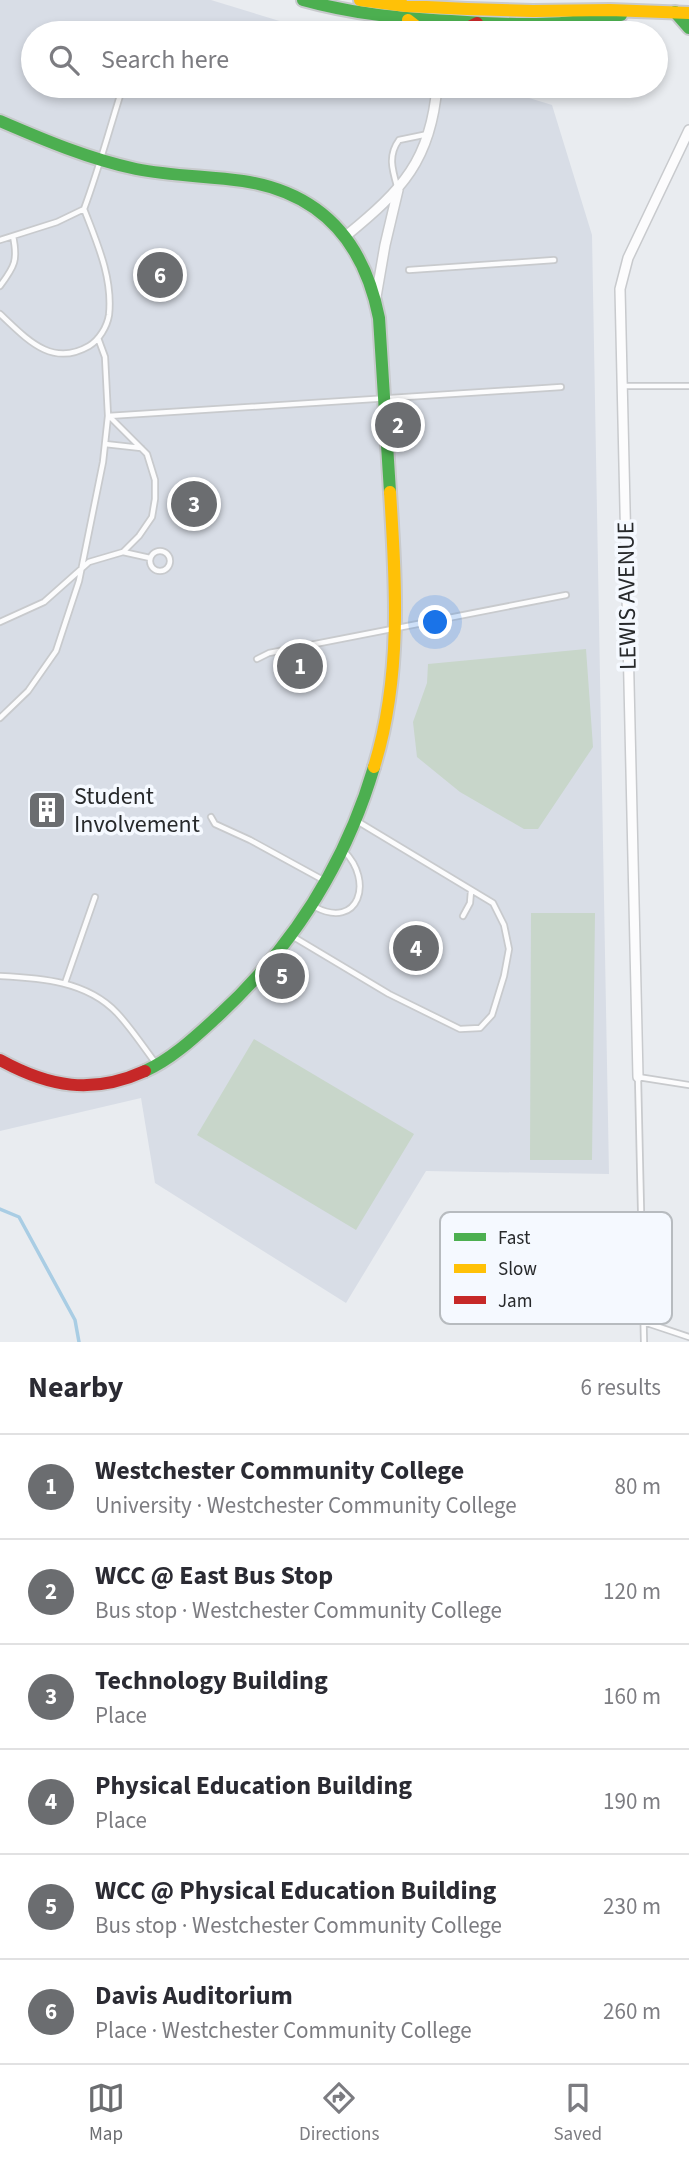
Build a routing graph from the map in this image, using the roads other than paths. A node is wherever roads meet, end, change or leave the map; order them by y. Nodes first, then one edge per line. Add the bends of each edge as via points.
1 (303, 0) edge
2 (360, 0) edge
3 (627, 12) junction
4 (675, 12) junction
5 (689, 13) edge
6 (442, 19) junction
7 (407, 20) joint
8 (460, 21) edge
9 (582, 21) edge
10 (689, 28) edge
11 (119, 98) edge
12 (436, 98) edge
13 (0, 121) edge
14 (689, 130) edge
15 (429, 134) junction
16 (100, 160) junction
17 (398, 190) junction
18 (85, 209) junction
19 (346, 235) junction
20 (13, 236) junction
21 (0, 240) edge
22 (554, 260) dead end
23 (410, 270) dead end
24 (0, 286) edge
25 (376, 297) junction
26 (0, 314) edge
27 (99, 338) junction
28 (622, 386) junction
29 (689, 386) edge
30 (561, 387) dead end
31 (384, 397) junction
32 (108, 416) junction
33 (105, 444) junction
34 (141, 448) junction
35 (123, 552) junction
36 (150, 558) junction
37 (82, 567) junction
38 (566, 595) dead end
39 (0, 622) edge
40 (396, 628) junction
41 (257, 659) dead end
42 (0, 718) edge
43 (211, 817) dead end
44 (356, 820) junction
45 (344, 850) junction
46 (327, 882) junction
47 (471, 890) junction
48 (94, 897) dead end
49 (313, 905) junction
50 (463, 916) dead end
51 (292, 936) junction
52 (0, 976) edge
53 (65, 983) junction
54 (0, 1060) edge
55 (158, 1066) junction
56 (638, 1077) junction
57 (689, 1085) edge
58 (641, 1212) edge
59 (644, 1324) edge
60 (650, 1324) edge
61 (689, 1337) edge
62 (644, 1342) edge

1 - 7 street
2 - 6 street via 406,6
3 - 4 street
3 - 6 street via 533,11
3 - 9 street
4 - 5 street
4 - 10 street
6 - 7 street
6 - 8 street
11 - 16 lane
12 - 15 street
13 - 16 street
14 - 28 street, LEWIS AVENUE via 623,271
15 - 17 street
15 - 17 lane via 399,140 394,148 391,162
16 - 18 lane
16 - 19 street via 139,170 257,183 308,204
17 - 19 street
17 - 25 street
18 - 20 lane
18 - 27 lane via 104,262 108,289 108,316
19 - 25 street via 367,270
20 - 21 lane
20 - 24 lane via 17,253
22 - 23 lane
25 - 31 street
26 - 27 lane via 29,340 58,354 73,353
27 - 32 lane via 105,357
28 - 29 lane
28 - 56 street, LEWIS AVENUE
30 - 31 lane
31 - 32 lane
31 - 40 street
32 - 33 lane
32 - 34 lane
33 - 34 lane
33 - 37 lane
34 - 35 lane via 155,480 152,517
35 - 36 lane
35 - 37 lane
36 - 36 lane via 162,551 170,563 158,571
37 - 39 lane via 44,602
37 - 42 lane via 56,651 28,691
38 - 40 lane
40 - 41 lane
40 - 44 street via 379,751
43 - 46 lane via 215,824
44 - 45 street
44 - 47 lane
45 - 46 street
45 - 49 lane via 360,874 357,901 331,913
46 - 49 street
47 - 50 lane
47 - 51 lane via 493,903 509,949 492,1015 480,1028 460,1029
48 - 53 lane
49 - 51 street
51 - 55 street via 250,986
52 - 53 lane
53 - 55 lane via 89,992 115,1011
54 - 55 street via 48,1082 73,1085 125,1080
56 - 57 lane
56 - 58 lane
59 - 62 lane
60 - 61 lane

